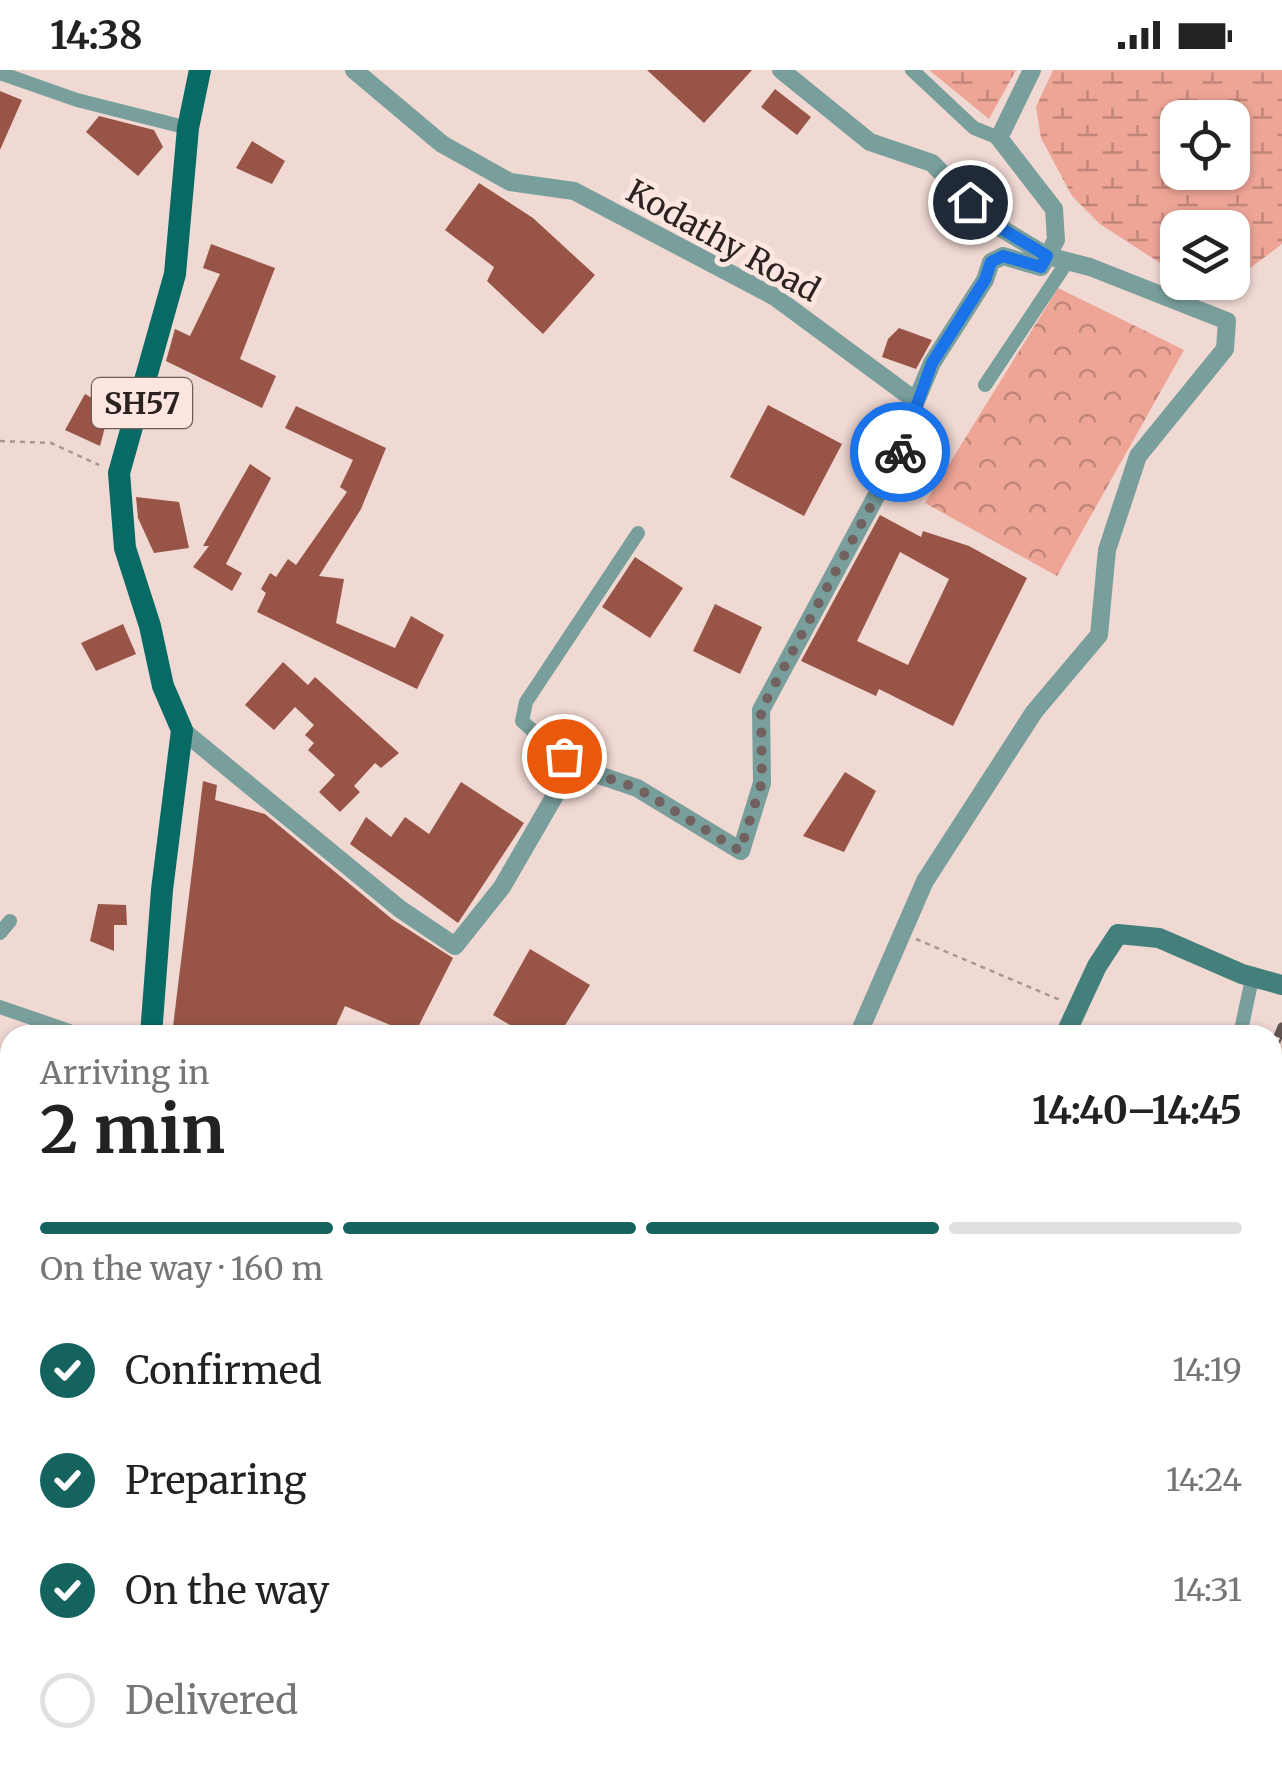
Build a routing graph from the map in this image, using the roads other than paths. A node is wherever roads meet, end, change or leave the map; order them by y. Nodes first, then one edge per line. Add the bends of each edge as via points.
1 (200, 70) edge
2 (354, 70) edge
3 (781, 70) edge
4 (912, 70) edge
5 (1032, 70) edge
6 (0, 73) edge
7 (188, 128) junction
8 (999, 138) junction
9 (1047, 256) junction
10 (1067, 262) junction
11 (985, 386) dead end
12 (916, 401) junction
13 (638, 533) dead end
14 (182, 730) junction
15 (572, 766) junction
16 (1253, 974) junction
17 (1282, 985) edge
18 (0, 1006) edge
19 (52, 1025) edge
20 (152, 1025) edge
21 (863, 1025) edge
22 (1069, 1025) edge
23 (1242, 1025) edge

1 - 7 main road, SH57
2 - 12 street, Kodathy Road via 442,144 510,182 574,192 775,298
3 - 9 street via 870,142 932,163 989,221
4 - 8 street via 974,128
5 - 8 street
6 - 7 street
7 - 14 main road, SH57 via 175,274 119,474 125,548
8 - 9 street via 1054,209 1056,240
9 - 10 street
9 - 12 street via 1041,267 1003,256 991,262
10 - 11 street
10 - 21 street via 1227,321 1225,349 1138,456 1107,550 1099,636 1024,728 925,881
12 - 15 street via 902,448 761,710 762,782 740,851 637,788
13 - 15 street via 526,702 522,721
14 - 15 street via 400,909 455,946 502,887
14 - 20 main road
16 - 17 main road
16 - 22 main road via 1159,938 1118,934
16 - 23 street
18 - 19 street

